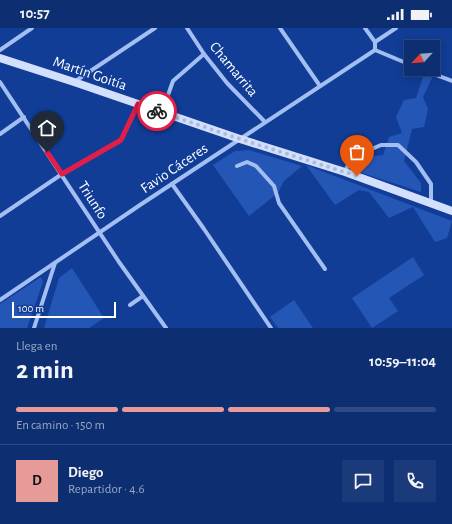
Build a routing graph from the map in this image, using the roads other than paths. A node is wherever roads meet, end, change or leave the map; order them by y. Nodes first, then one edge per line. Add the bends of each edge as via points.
1 (32, 28) edge
2 (155, 28) edge
3 (187, 28) edge
4 (280, 28) edge
5 (365, 28) edge
6 (396, 28) edge
7 (375, 42) junction
8 (0, 50) edge
9 (375, 50) junction
10 (204, 54) junction
11 (0, 58) edge
12 (404, 62) edge
13 (439, 76) edge
14 (452, 81) edge
15 (0, 82) edge
16 (74, 82) junction
17 (320, 86) junction
18 (138, 104) junction
19 (162, 112) junction
20 (24, 117) junction
21 (265, 122) junction
22 (0, 134) edge
23 (240, 139) junction
24 (237, 166) dead end
25 (345, 172) junction
26 (62, 174) junction
27 (172, 184) junction
28 (431, 204) junction
29 (452, 211) edge
30 (0, 216) edge
31 (100, 232) junction
32 (55, 263) junction
33 (325, 269) dead end
34 (143, 296) junction
35 (0, 300) edge
36 (130, 305) dead end
37 (34, 328) edge
38 (166, 328) edge
39 (271, 328) edge

1 - 8 street
2 - 16 street
3 - 10 street, Chamarrita
4 - 17 street
5 - 7 street
6 - 7 street
7 - 9 street
9 - 12 street
9 - 17 street, Favio Cáceres
10 - 19 street via 173,81
10 - 21 street, Chamarrita via 227,83
11 - 16 street, Martín Goitía
13 - 14 street
15 - 20 street, Triunfo
16 - 18 street, Martín Goitía
17 - 21 street, Favio Cáceres
18 - 19 street, Martín Goitía
18 - 26 street via 121,140
19 - 23 street, Martín Goitía
20 - 22 street
20 - 26 street, Triunfo
21 - 23 street, Favio Cáceres
23 - 25 street, Martín Goitía
23 - 27 street, Favio Cáceres
24 - 33 street via 247,162 256,166 274,186 279,203
25 - 28 street, Martín Goitía
25 - 28 street via 352,158 381,146 398,145 416,162 431,184
26 - 30 street
26 - 31 street, Triunfo
27 - 31 street, Favio Cáceres
27 - 39 street
28 - 29 street, Martín Goitía
31 - 32 street, Favio Cáceres
31 - 34 street, Triunfo
32 - 35 street, Favio Cáceres
32 - 37 street
34 - 36 street
34 - 38 street, Triunfo

